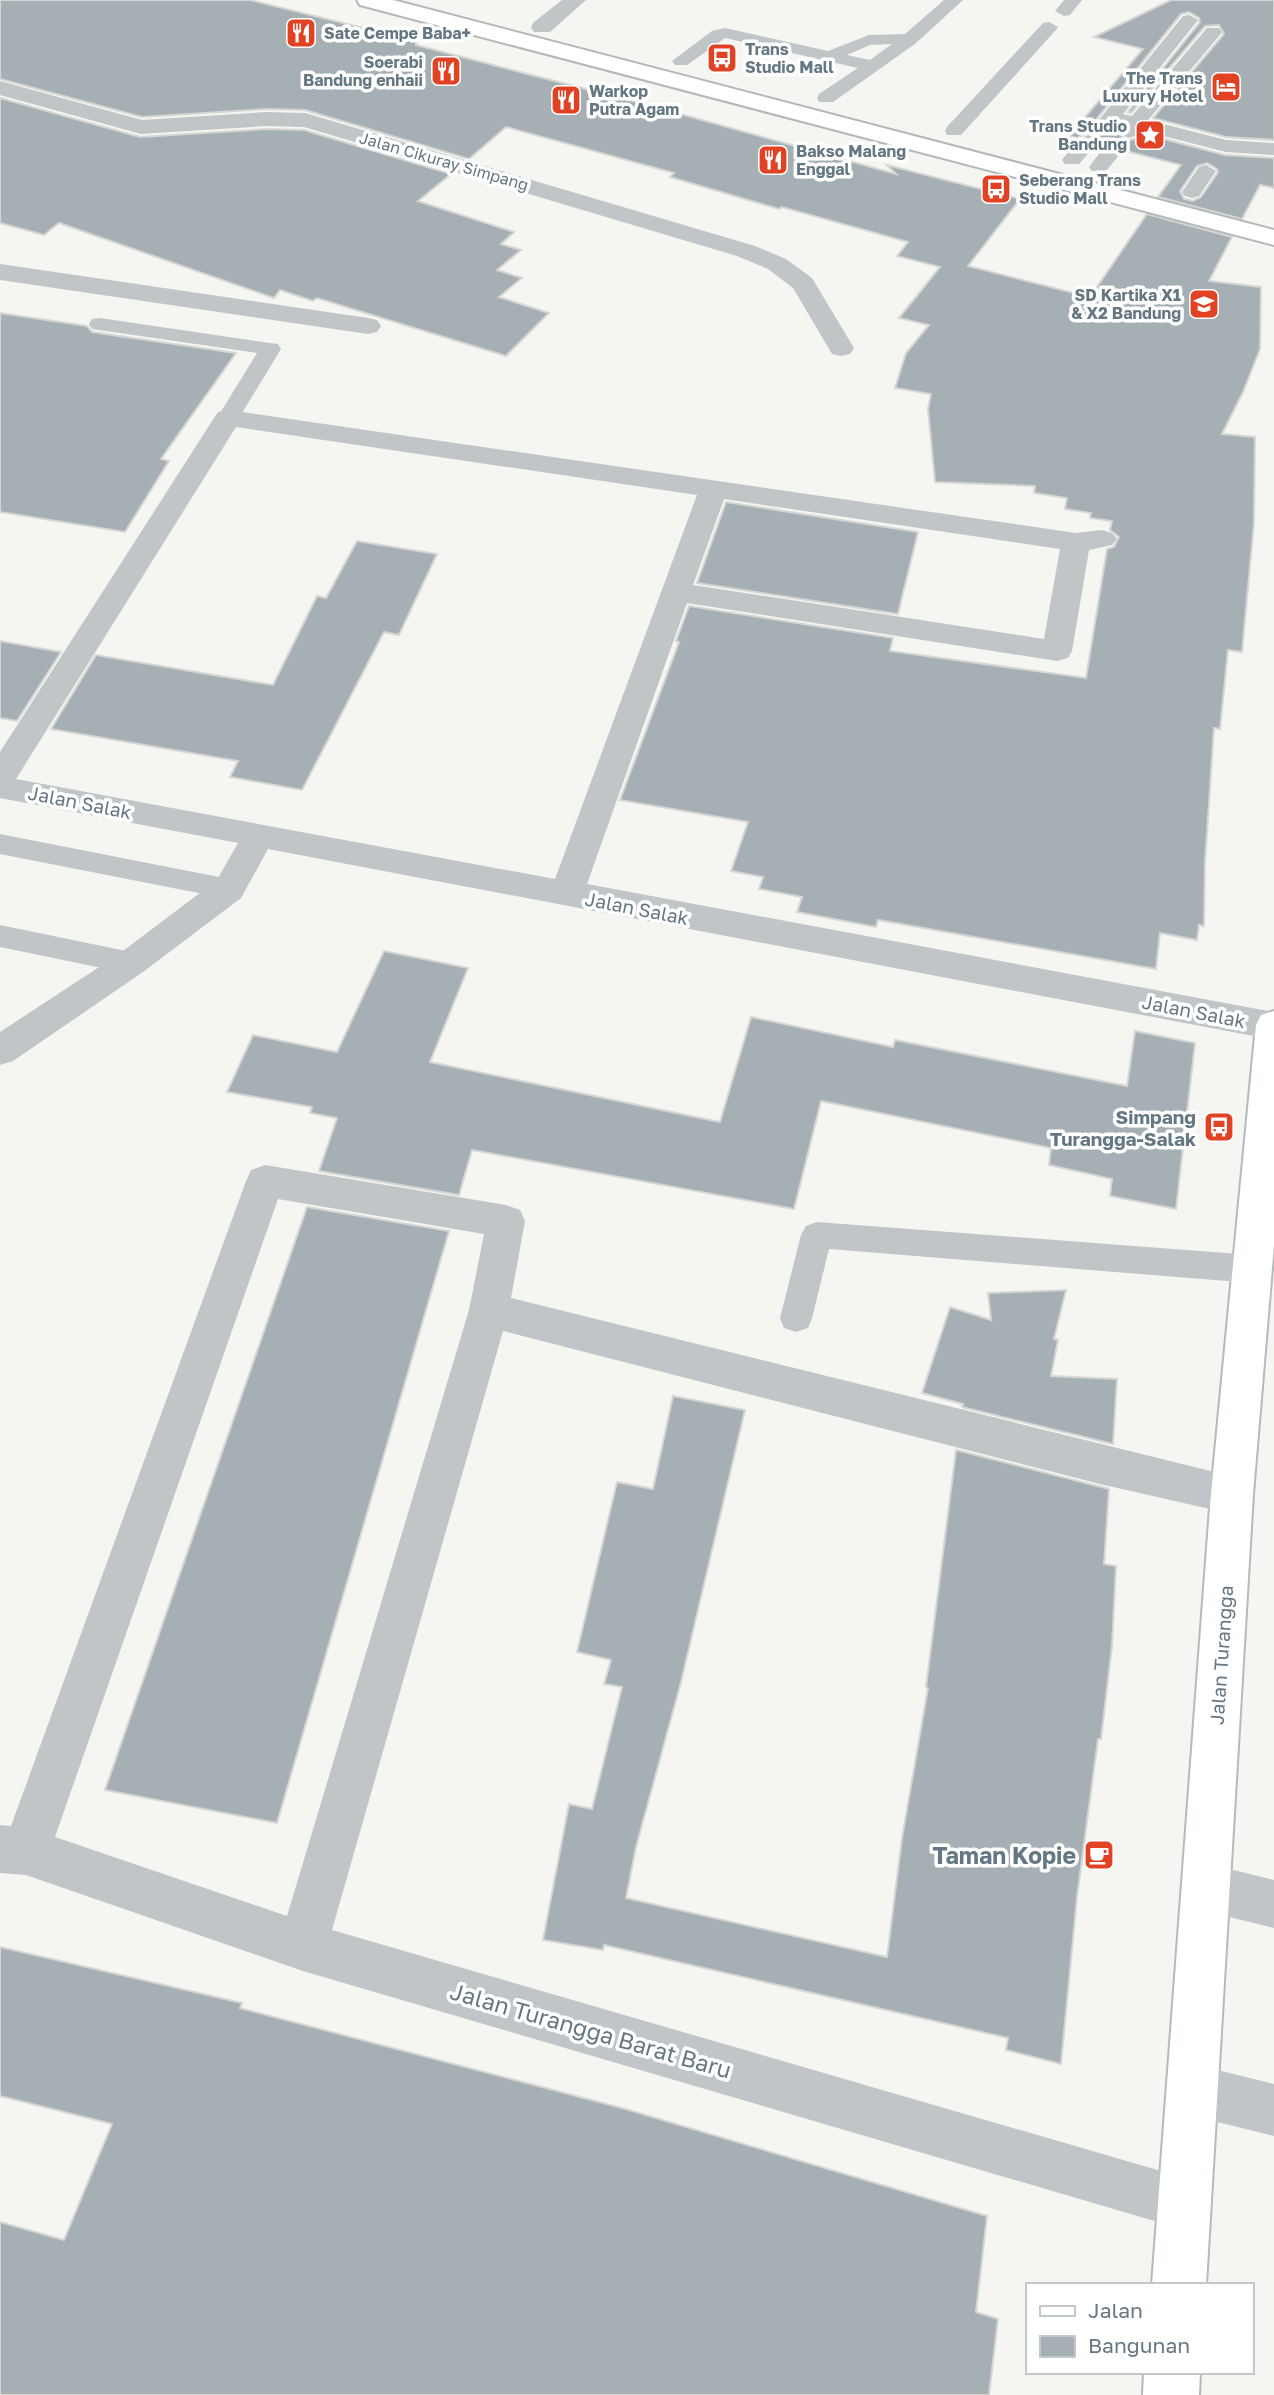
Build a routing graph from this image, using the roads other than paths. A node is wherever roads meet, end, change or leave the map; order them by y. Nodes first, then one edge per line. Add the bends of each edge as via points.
1 (368, 0) edge
2 (436, 0) edge
3 (575, 0) edge
4 (954, 0) edge
5 (1189, 20) dead end
6 (542, 27) junction
7 (1049, 27) dead end
8 (1213, 32) dead end
9 (909, 40) junction
10 (832, 56) junction
11 (681, 61) junction
12 (873, 66) junction
13 (0, 88) edge
14 (826, 98) junction
15 (1133, 128) junction
16 (954, 131) junction
17 (993, 141) dead end
18 (1089, 141) dead end
19 (1115, 148) dead end
20 (1274, 149) edge
21 (1046, 154) dead end
22 (1072, 160) junction
23 (1099, 167) junction
24 (1206, 171) dead end
25 (1126, 174) dead end
26 (1166, 185) dead end
27 (1204, 195) joint
28 (1274, 238) edge
29 (0, 272) edge
30 (100, 324) dead end
31 (368, 326) dead end
32 (841, 348) dead end
33 (228, 418) junction
34 (713, 489) junction
35 (676, 592) junction
36 (0, 778) edge
37 (0, 787) edge
38 (258, 837) junction
39 (0, 844) edge
40 (229, 889) junction
41 (566, 895) junction
42 (0, 936) edge
43 (131, 963) junction
44 (1274, 1026) edge
45 (0, 1051) edge
46 (1252, 1269) junction
47 (489, 1310) junction
48 (796, 1318) dead end
49 (1232, 1493) junction
50 (13, 1850) edge
51 (1205, 1887) junction
52 (1274, 1904) edge
53 (303, 1946) junction
54 (1193, 2090) junction
55 (1274, 2110) edge
56 (1185, 2204) junction
57 (1179, 2283) edge
58 (1172, 2374) edge
59 (1171, 2395) edge

1 - 28 main road
2 - 6 main road
3 - 6 street
4 - 9 lane
5 - 15 lane via 1108,121
6 - 11 main road
7 - 16 lane
8 - 15 lane
9 - 10 lane via 886,37 853,43
9 - 12 lane
10 - 11 lane via 725,33
10 - 12 lane
11 - 14 main road
12 - 14 lane
13 - 32 street, Jalan Cikuray Simpang via 141,127 305,120 746,251 777,264 803,283
14 - 16 main road
15 - 20 lane via 1222,150
16 - 17 main road
18 - 22 lane
19 - 23 lane
21 - 22 main road
22 - 23 main road
23 - 25 main road
24 - 27 lane
26 - 27 main road
29 - 31 street
30 - 33 lane via 270,349
33 - 34 street
33 - 36 street
34 - 35 street
34 - 35 street via 1089,541 1057,651
35 - 41 street
37 - 38 street, Jalan Salak
38 - 40 street
38 - 41 street, Jalan Salak
39 - 40 lane
40 - 43 street
41 - 44 street, Jalan Salak
42 - 43 lane
43 - 45 street
44 - 46 main road, Jalan Turangga
46 - 48 lane via 817,1235
46 - 49 main road, Jalan Turangga
47 - 49 street via 1100,1465
47 - 50 street via 506,1221 265,1181
47 - 53 street
49 - 51 main road, Jalan Turangga
50 - 53 street, Jalan Turangga Barat Baru
51 - 52 street
51 - 54 main road, Jalan Turangga
53 - 56 street, Jalan Turangga Barat Baru
54 - 55 street
54 - 56 main road, Jalan Turangga
56 - 57 main road, Jalan Turangga
58 - 59 main road

